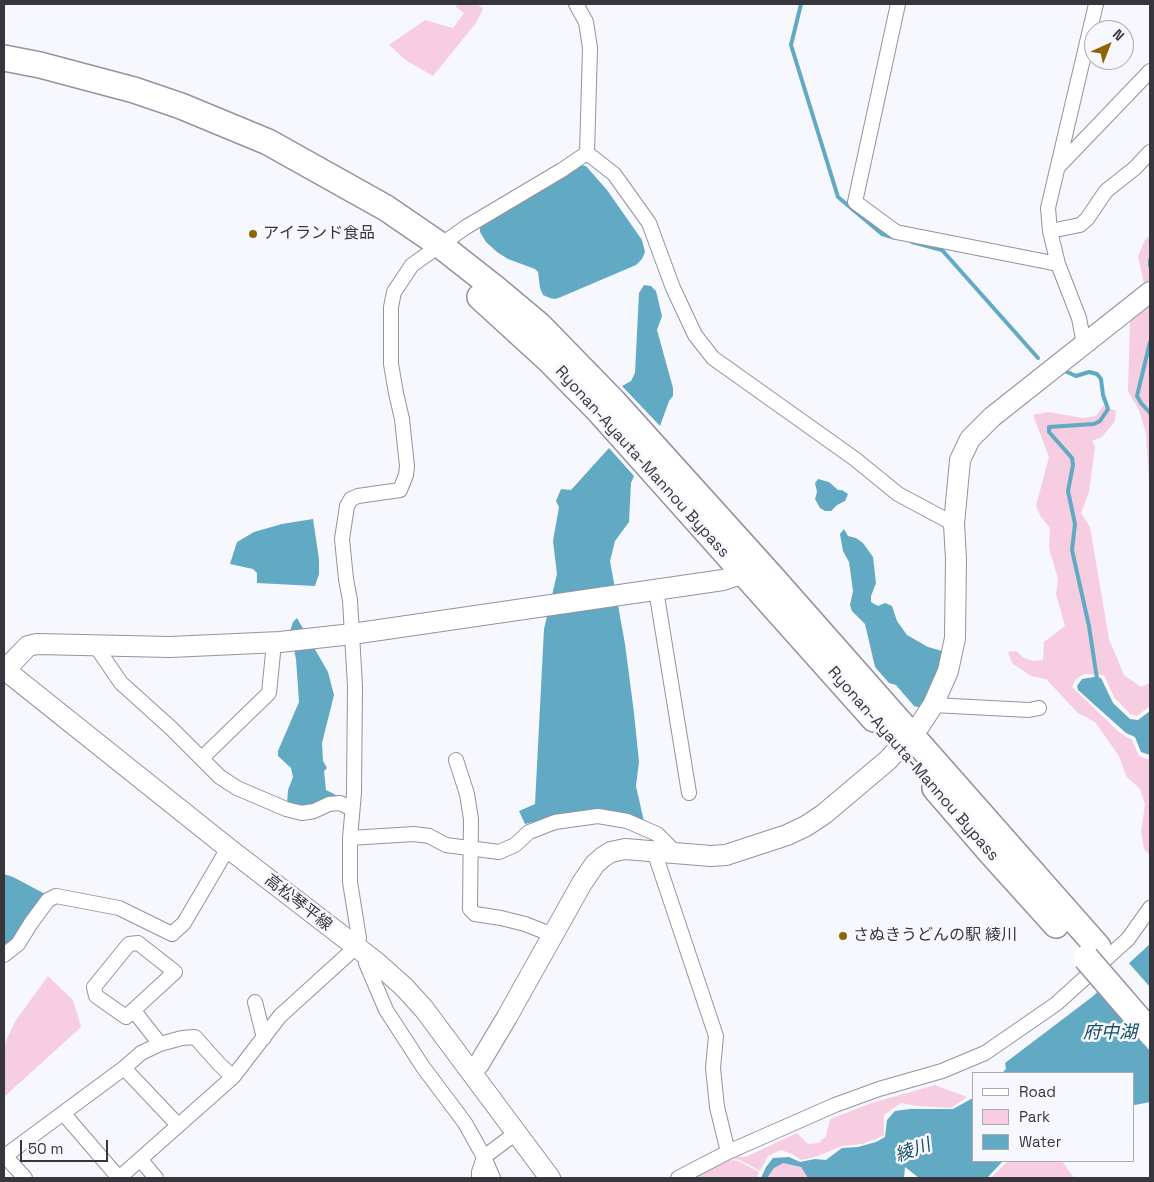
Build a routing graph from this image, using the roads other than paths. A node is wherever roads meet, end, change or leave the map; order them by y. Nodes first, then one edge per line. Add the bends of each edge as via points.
1 (576, 4) edge
2 (898, 4) edge
3 (1096, 4) edge
4 (4, 58) edge
5 (1150, 71) edge
6 (4, 75) edge
7 (1150, 152) edge
8 (587, 153) junction
9 (1058, 168) junction
10 (1050, 231) junction
11 (433, 250) junction
12 (1058, 264) junction
13 (1150, 292) edge
14 (1084, 344) junction
15 (954, 524) junction
16 (751, 568) junction
17 (656, 590) junction
18 (352, 634) junction
19 (277, 643) junction
20 (95, 645) junction
21 (4, 669) edge
22 (932, 705) junction
23 (1039, 708) dead end
24 (905, 741) junction
25 (202, 758) junction
26 (456, 760) dead end
27 (689, 793) dead end
28 (352, 809) junction
29 (350, 838) junction
30 (228, 848) junction
31 (469, 849) junction
32 (654, 851) junction
33 (675, 852) junction
34 (1150, 908) edge
35 (553, 935) junction
36 (361, 951) junction
37 (1092, 953) junction
38 (4, 955) edge
39 (255, 1002) dead end
40 (1150, 1006) edge
41 (134, 1011) junction
42 (1150, 1032) edge
43 (264, 1038) junction
44 (160, 1044) junction
45 (124, 1068) junction
46 (471, 1072) junction
47 (234, 1077) junction
48 (63, 1113) junction
49 (178, 1125) junction
50 (516, 1133) junction
51 (728, 1152) junction
52 (484, 1156) junction
53 (140, 1159) junction
54 (25, 1178) edge
55 (119, 1178) edge
56 (156, 1178) edge
57 (479, 1178) edge
58 (493, 1178) edge
59 (550, 1178) edge
60 (678, 1178) edge

1 - 8 street via 586,22 590,48
2 - 12 street via 855,202 896,232
3 - 9 street
4 - 11 highway, Ryonan-Ayauta-Mannou Bypass via 134,90 268,142 386,208
5 - 9 street
6 - 11 highway, Ryonan-Ayauta-Mannou Bypass via 97,96 217,137 282,168
7 - 10 street via 1106,191 1080,225
8 - 11 street
8 - 15 street via 614,174 649,223 691,327 713,358 855,459 898,494
9 - 10 street via 1048,208
10 - 12 street
11 - 16 highway, Ryonan-Ayauta-Mannou Bypass via 540,325 614,402
11 - 18 street via 412,265 394,292 391,307 391,364 402,419 406,475 400,490 358,496 347,506 342,539
12 - 14 street via 1079,318
13 - 14 street
14 - 15 street via 992,416 970,439 960,460
15 - 22 street via 954,638 948,671
16 - 17 street via 723,580
16 - 24 highway, Ryonan-Ayauta-Mannou Bypass
17 - 18 street
17 - 27 street
18 - 19 street
18 - 28 street via 355,686
19 - 20 street
19 - 25 street via 269,693
20 - 21 street via 28,646
20 - 25 street via 121,683
21 - 30 street, 高松琴平線
22 - 23 street
22 - 24 street
24 - 33 street via 888,760 806,826 726,855
24 - 37 highway, Ryonan-Ayauta-Mannou Bypass
25 - 28 street via 236,788 286,810 314,811 340,803
26 - 31 street via 468,802
28 - 29 street
29 - 31 street via 414,834
29 - 36 street via 350,882
30 - 36 street, 高松琴平線
30 - 38 street via 184,924 172,934 119,908 56,896 48,900 18,944
31 - 33 street via 500,852 515,845 529,832 554,822 598,816 628,821 657,834
31 - 35 street via 470,909 475,914 525,924
32 - 33 street
32 - 35 street via 618,849 603,857 582,882
32 - 51 street via 716,1036 715,1088
34 - 51 street via 1128,939 1056,1004 985,1053 942,1071 835,1105
35 - 46 street via 507,1017
36 - 43 street via 296,1000
36 - 46 street, 高松琴平線 via 414,997
36 - 52 street via 386,1010 465,1123
37 - 40 highway, Ryonan-Ayauta-Mannou Bypass
37 - 42 highway, Ryonan-Ayauta-Mannou Bypass, bridge
39 - 43 street
41 - 41 street via 126,1017 119,1013 96,996 94,988 129,944 138,943 175,972
41 - 44 street
43 - 47 street
44 - 45 street via 141,1053
44 - 47 street via 195,1037
45 - 48 street
45 - 49 street
46 - 50 street, 高松琴平線
47 - 49 street
48 - 54 street via 4,1156
48 - 55 street
49 - 53 street
50 - 52 street
50 - 59 street, 高松琴平線
51 - 60 street
52 - 57 street
52 - 58 street
53 - 55 street
53 - 56 street

